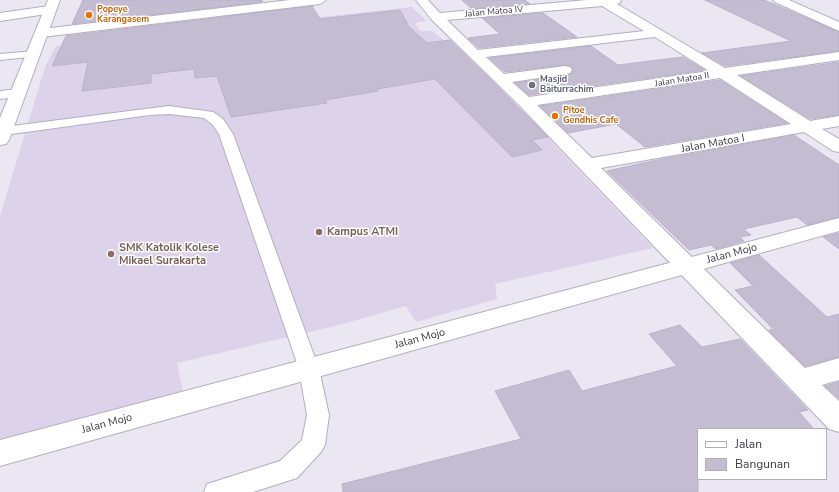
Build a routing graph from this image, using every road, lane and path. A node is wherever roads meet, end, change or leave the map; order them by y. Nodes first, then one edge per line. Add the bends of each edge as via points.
1 (320, 0) edge
2 (422, 0) edge
3 (623, 0) edge
4 (779, 0) edge
5 (603, 1) edge
6 (52, 5) edge
7 (832, 11) dead end
8 (810, 15) junction
9 (0, 17) edge
10 (436, 17) junction
11 (839, 27) edge
12 (42, 33) junction
13 (657, 33) junction
14 (34, 54) junction
15 (476, 54) junction
16 (839, 56) edge
17 (0, 57) edge
18 (565, 70) dead end
19 (724, 74) junction
20 (501, 79) junction
21 (19, 93) junction
22 (0, 95) edge
23 (525, 102) junction
24 (839, 121) edge
25 (806, 127) junction
26 (2, 135) edge
27 (839, 147) edge
28 (586, 165) junction
29 (839, 224) edge
30 (686, 266) junction
31 (309, 369) junction
32 (839, 369) edge
33 (811, 377) dead end
34 (839, 420) edge
35 (0, 452) edge
36 (216, 492) edge

1 - 12 street
2 - 10 street
3 - 5 street, Jalan Matoa IV
4 - 8 street
5 - 10 street, Jalan Matoa IV
5 - 13 street
6 - 9 street
6 - 12 street
7 - 8 street
8 - 11 street
10 - 15 street
12 - 14 street
13 - 15 street
13 - 19 street
14 - 17 lane
14 - 21 street
15 - 20 street
16 - 19 street, Jalan Matoa II
18 - 20 street
19 - 23 street, Jalan Matoa II
19 - 25 street
20 - 23 street
21 - 22 lane
21 - 26 street
23 - 28 street
24 - 25 street, Jalan Matoa I
25 - 27 street
25 - 28 street, Jalan Matoa I
26 - 31 lane via 156,111 193,112 208,115 218,122 226,134
28 - 30 street
29 - 30 street, Jalan Mojo
30 - 31 street, Jalan Mojo
30 - 34 street
31 - 35 street, Jalan Mojo
31 - 36 lane via 318,415 313,445 288,470
32 - 33 street

